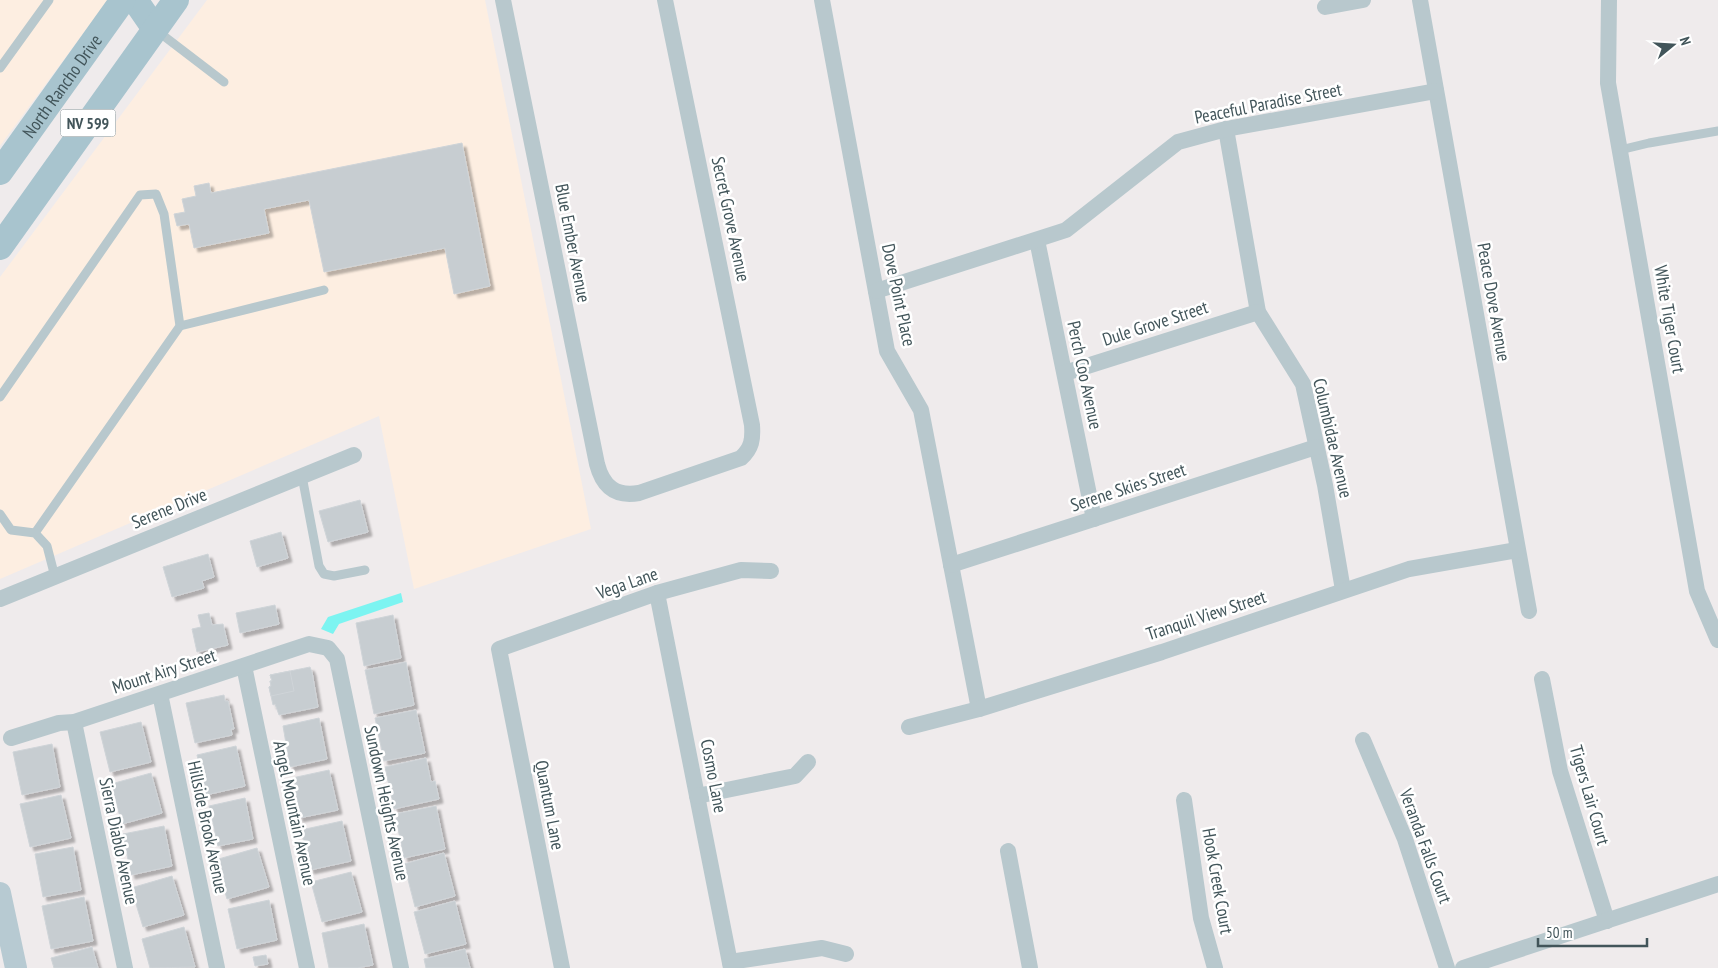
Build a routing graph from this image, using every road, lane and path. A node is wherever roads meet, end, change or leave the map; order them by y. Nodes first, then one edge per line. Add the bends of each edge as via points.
1 (49, 0) edge
2 (123, 0) edge
3 (135, 0) edge
4 (176, 0) edge
5 (503, 0) edge
6 (665, 0) edge
7 (822, 0) edge
8 (1363, 0) edge
9 (1420, 0) edge
10 (1610, 0) edge
11 (1325, 7) dead end
12 (155, 29) junction
13 (0, 68) edge
14 (224, 82) dead end
15 (1436, 91) junction
16 (1226, 129) junction
17 (1718, 131) edge
18 (1620, 150) junction
19 (0, 172) edge
20 (1037, 240) junction
21 (0, 247) edge
22 (324, 290) dead end
23 (876, 291) junction
24 (1258, 312) junction
25 (180, 326) junction
26 (1065, 373) junction
27 (0, 398) edge
28 (751, 445) joint
29 (1316, 447) junction
30 (354, 455) dead end
31 (302, 476) junction
32 (0, 514) edge
33 (1094, 519) junction
34 (36, 533) junction
35 (1517, 550) junction
36 (951, 565) junction
37 (365, 570) dead end
38 (771, 572) dead end
39 (55, 577) junction
40 (1343, 590) junction
41 (657, 593) junction
42 (0, 599) edge
43 (1529, 611) dead end
44 (1718, 640) edge
45 (328, 648) joint
46 (499, 649) joint
47 (244, 666) junction
48 (1542, 679) dead end
49 (160, 694) junction
50 (979, 709) junction
51 (74, 722) junction
52 (909, 728) dead end
53 (11, 738) dead end
54 (1363, 740) dead end
55 (808, 762) dead end
56 (697, 796) junction
57 (1184, 800) dead end
58 (1008, 851) dead end
59 (1718, 884) edge
60 (0, 893) edge
61 (1607, 921) junction
62 (846, 954) dead end
63 (731, 965) edge
64 (16, 968) edge
65 (124, 968) edge
66 (217, 968) edge
67 (307, 968) edge
68 (401, 968) edge
69 (562, 968) edge
70 (1030, 968) edge
71 (1215, 968) edge
72 (1447, 968) edge
73 (1463, 968) edge

1 - 13 lane
2 - 19 main road, North Rancho Drive / NV 599
3 - 12 main road
4 - 12 main road, NV 599
5 - 28 street, Blue Ember Avenue via 600,476 613,490 639,493 732,462 741,458
6 - 28 street, Secret Grove Avenue via 752,425
7 - 23 street, Dove Point Place
8 - 11 street
9 - 15 street, Peace Dove Avenue
10 - 18 street, White Tiger Court via 1608,83
12 - 14 lane
12 - 21 main road, NV 599
15 - 16 street, Peaceful Paradise Street
15 - 35 street, Peace Dove Avenue
16 - 20 street, Peaceful Paradise Street via 1178,142 1066,230
16 - 24 street, Columbidae Avenue
17 - 18 lane
18 - 44 street, White Tiger Court via 1697,591
20 - 23 street, Peaceful Paradise Street
20 - 26 street, Perch Coo Avenue
22 - 25 lane
23 - 36 street, Dove Point Place via 887,351 921,410
24 - 26 street, Dule Grove Street
24 - 29 street, Columbidae Avenue via 1303,384
25 - 27 lane via 164,214 156,194 140,195
25 - 34 lane
26 - 33 street, Perch Coo Avenue
29 - 33 street, Serene Skies Street
29 - 40 street, Columbidae Avenue
30 - 31 street, Serene Drive
31 - 37 lane via 319,566 324,574 334,576
31 - 39 street, Serene Drive
32 - 34 lane via 12,530
33 - 36 street, Serene Skies Street
34 - 39 lane via 47,546
35 - 40 street, Tranquil View Street via 1409,569
35 - 43 street, Peace Dove Avenue
36 - 50 street, Dove Point Place
38 - 41 street, Vega Lane via 741,570
39 - 42 street, Serene Drive
40 - 50 street, Tranquil View Street via 1162,652
41 - 46 street, Vega Lane
41 - 56 street, Cosmo Lane
45 - 47 street, Mount Airy Street via 309,644
45 - 68 street, Sundown Heights Avenue via 337,659
46 - 69 street, Quantum Lane
47 - 49 street, Mount Airy Street
47 - 67 street, Angel Mountain Avenue
48 - 61 street, Tigers Lair Court via 1560,771
49 - 51 street, Mount Airy Street
49 - 66 street, Hillside Brook Avenue
50 - 52 street, Tranquil View Street
51 - 53 street, Mount Airy Street via 59,723
51 - 65 street, Sierra Diablo Avenue
54 - 72 street, Veranda Falls Court via 1405,839
55 - 56 street via 795,776
56 - 63 street, Cosmo Lane
57 - 71 street, Hook Creek Court via 1200,918
58 - 70 street
59 - 61 street
60 - 64 main road
61 - 73 street
62 - 63 street via 822,948

